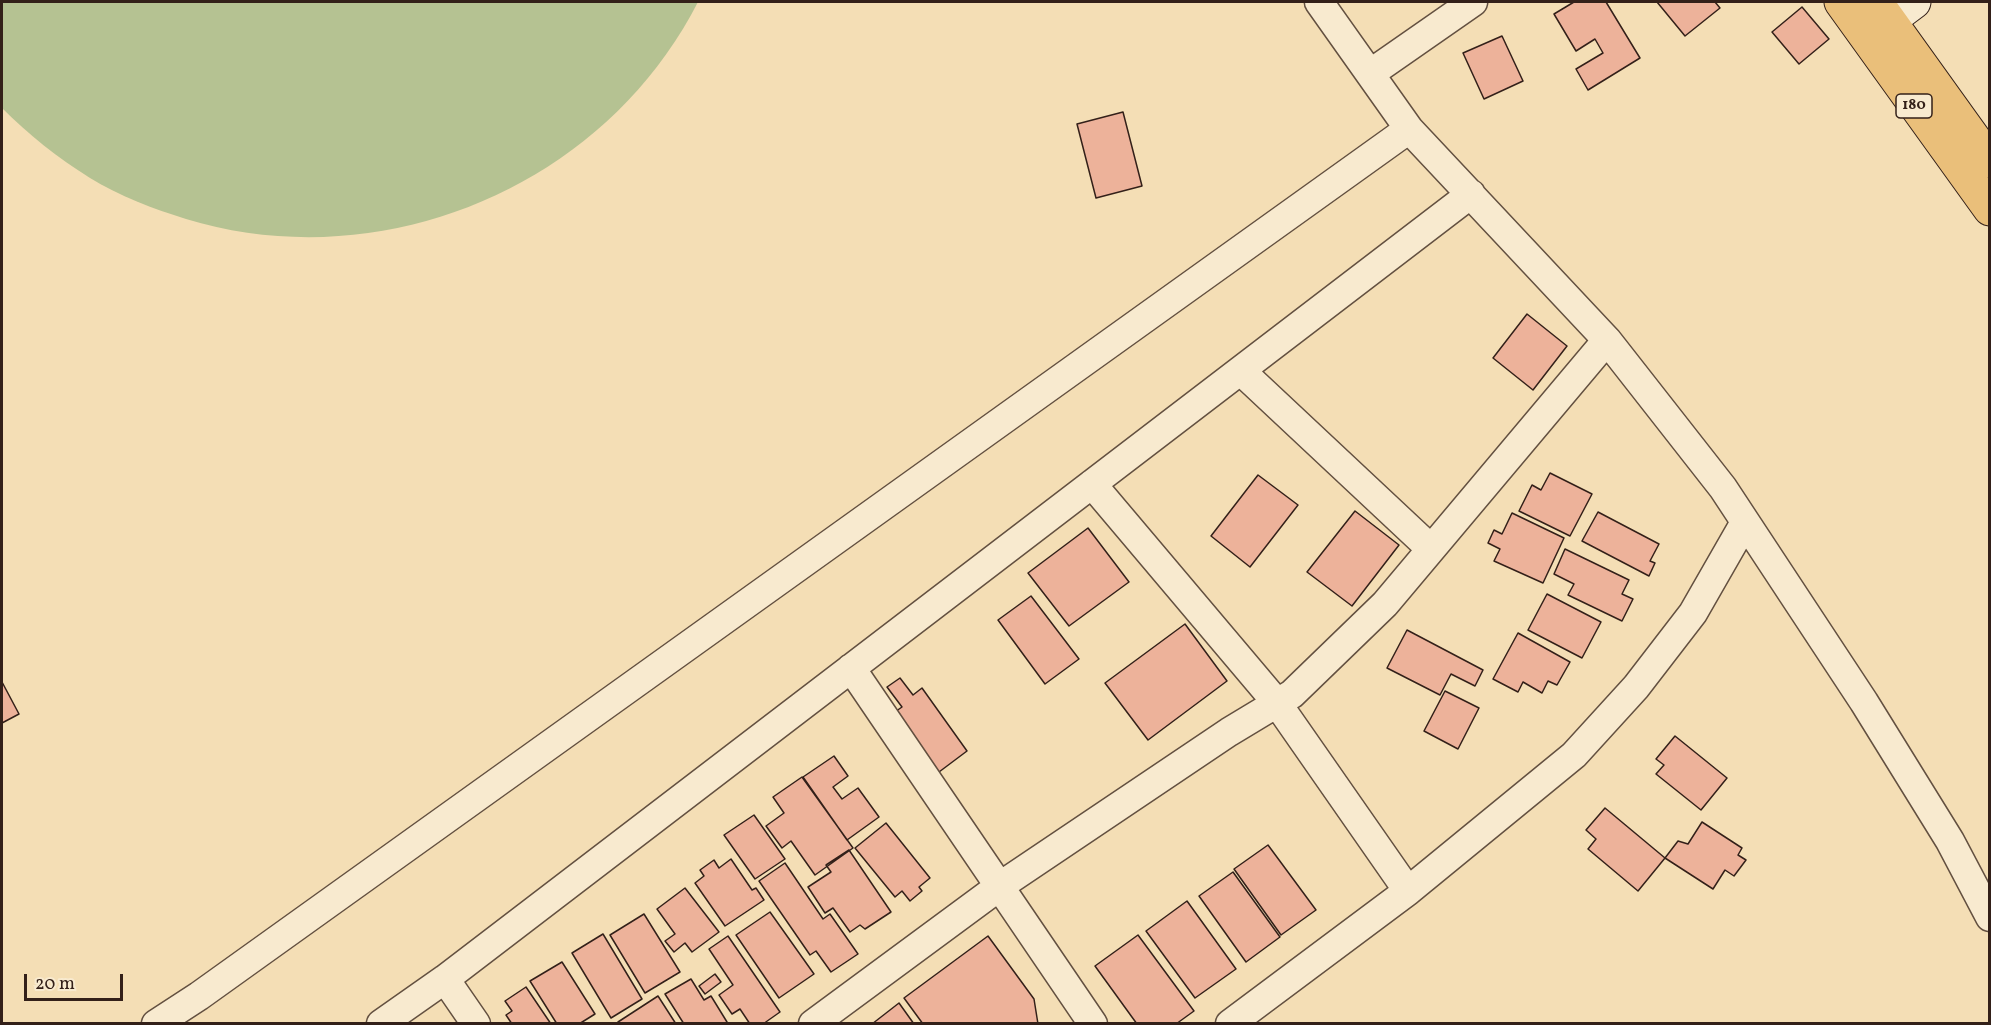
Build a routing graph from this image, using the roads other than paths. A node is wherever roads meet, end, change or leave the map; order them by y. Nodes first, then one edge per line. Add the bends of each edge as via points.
1 (1318, 2) edge
2 (1473, 2) edge
3 (1841, 2) edge
4 (1886, 14) edge
5 (1371, 72) junction
6 (1409, 129) junction
7 (1989, 161) edge
8 (1471, 194) junction
9 (1989, 209) edge
10 (1607, 340) junction
11 (1241, 371) junction
12 (1092, 484) junction
13 (1744, 524) junction
14 (1431, 549) junction
15 (851, 668) junction
16 (1277, 703) junction
17 (999, 886) junction
18 (1408, 891) junction
19 (1989, 917) edge
20 (445, 979) junction
21 (198, 1010) edge
22 (156, 1023) edge
23 (381, 1023) edge
24 (476, 1023) edge
25 (813, 1023) edge
26 (1092, 1023) edge
27 (1230, 1023) edge

1 - 5 street
2 - 5 street
3 - 4 highway, 180
4 - 7 highway, 180
4 - 9 highway, 180
5 - 6 street
6 - 8 street
6 - 21 street
8 - 10 street
8 - 11 street
10 - 13 street via 1723,488
10 - 14 street
11 - 12 street
11 - 14 street
12 - 15 street
12 - 16 street
13 - 18 street via 1693,613 1636,687 1574,755
13 - 19 street via 1864,702 1950,841
14 - 16 street via 1385,604 1292,694
15 - 17 street
15 - 20 street
16 - 17 street
16 - 18 street
17 - 25 street
17 - 26 street
18 - 27 street
20 - 23 street
20 - 24 street
21 - 22 street

